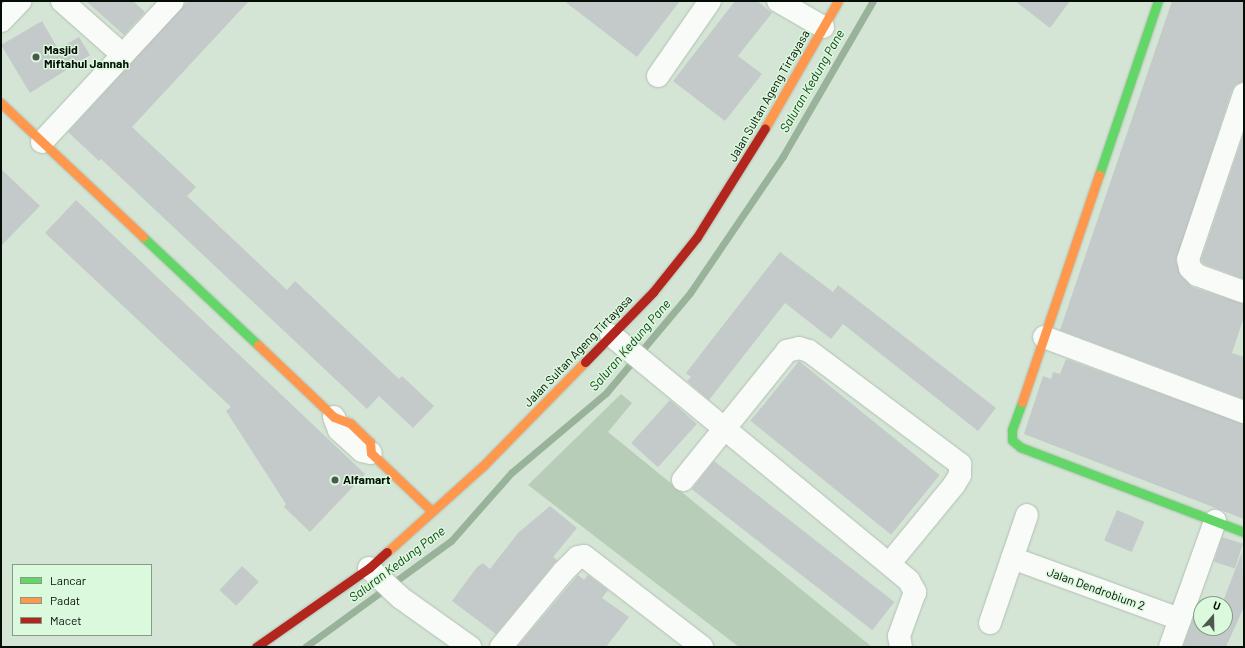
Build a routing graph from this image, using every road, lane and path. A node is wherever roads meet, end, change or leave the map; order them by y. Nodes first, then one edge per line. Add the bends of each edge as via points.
1 (20, 1) edge
2 (62, 1) edge
3 (173, 1) edge
4 (710, 1) edge
5 (778, 1) edge
6 (838, 1) edge
7 (1158, 1) edge
8 (1, 21) edge
9 (823, 27) junction
10 (123, 55) junction
11 (658, 76) dead end
12 (1244, 94) edge
13 (1, 103) edge
14 (42, 142) junction
15 (1244, 292) edge
16 (1044, 337) junction
17 (618, 341) junction
18 (1244, 412) edge
19 (334, 417) joint
20 (724, 429) junction
21 (371, 453) joint
22 (683, 480) dead end
23 (432, 511) junction
24 (1026, 515) dead end
25 (1215, 521) junction
26 (1244, 532) edge
27 (1012, 558) junction
28 (889, 564) junction
29 (375, 574) junction
30 (1180, 619) junction
31 (990, 623) dead end
32 (256, 647) edge
33 (470, 647) edge
34 (501, 647) edge
35 (702, 647) edge
36 (901, 647) edge
37 (1170, 647) edge

1 - 8 street
2 - 10 street
3 - 10 street
4 - 11 street
5 - 9 street
6 - 9 street, Jalan Sultan Ageng Tirtayasa
7 - 16 street
9 - 17 street, Jalan Sultan Ageng Tirtayasa via 739,173 697,238 653,292
10 - 14 street
12 - 15 street via 1188,259 1190,268 1198,275
13 - 14 street
14 - 19 street
16 - 18 street
16 - 25 street via 1012,430 1012,440 1020,447
17 - 20 street
17 - 23 street, Jalan Sultan Ageng Tirtayasa
19 - 21 street via 339,430 362,451
20 - 22 street
20 - 28 street
20 - 28 street via 788,351 799,348 809,351 960,464 960,475 954,485
21 - 23 street
23 - 29 street, Jalan Sultan Ageng Tirtayasa
24 - 27 street
25 - 26 street
25 - 30 street
27 - 30 street, Jalan Dendrobium 2
27 - 31 street
28 - 36 street via 909,581 915,592 899,636
29 - 32 street, Jalan Sultan Ageng Tirtayasa
29 - 33 street via 401,598
30 - 37 street
34 - 35 street via 563,572 578,557 584,556

